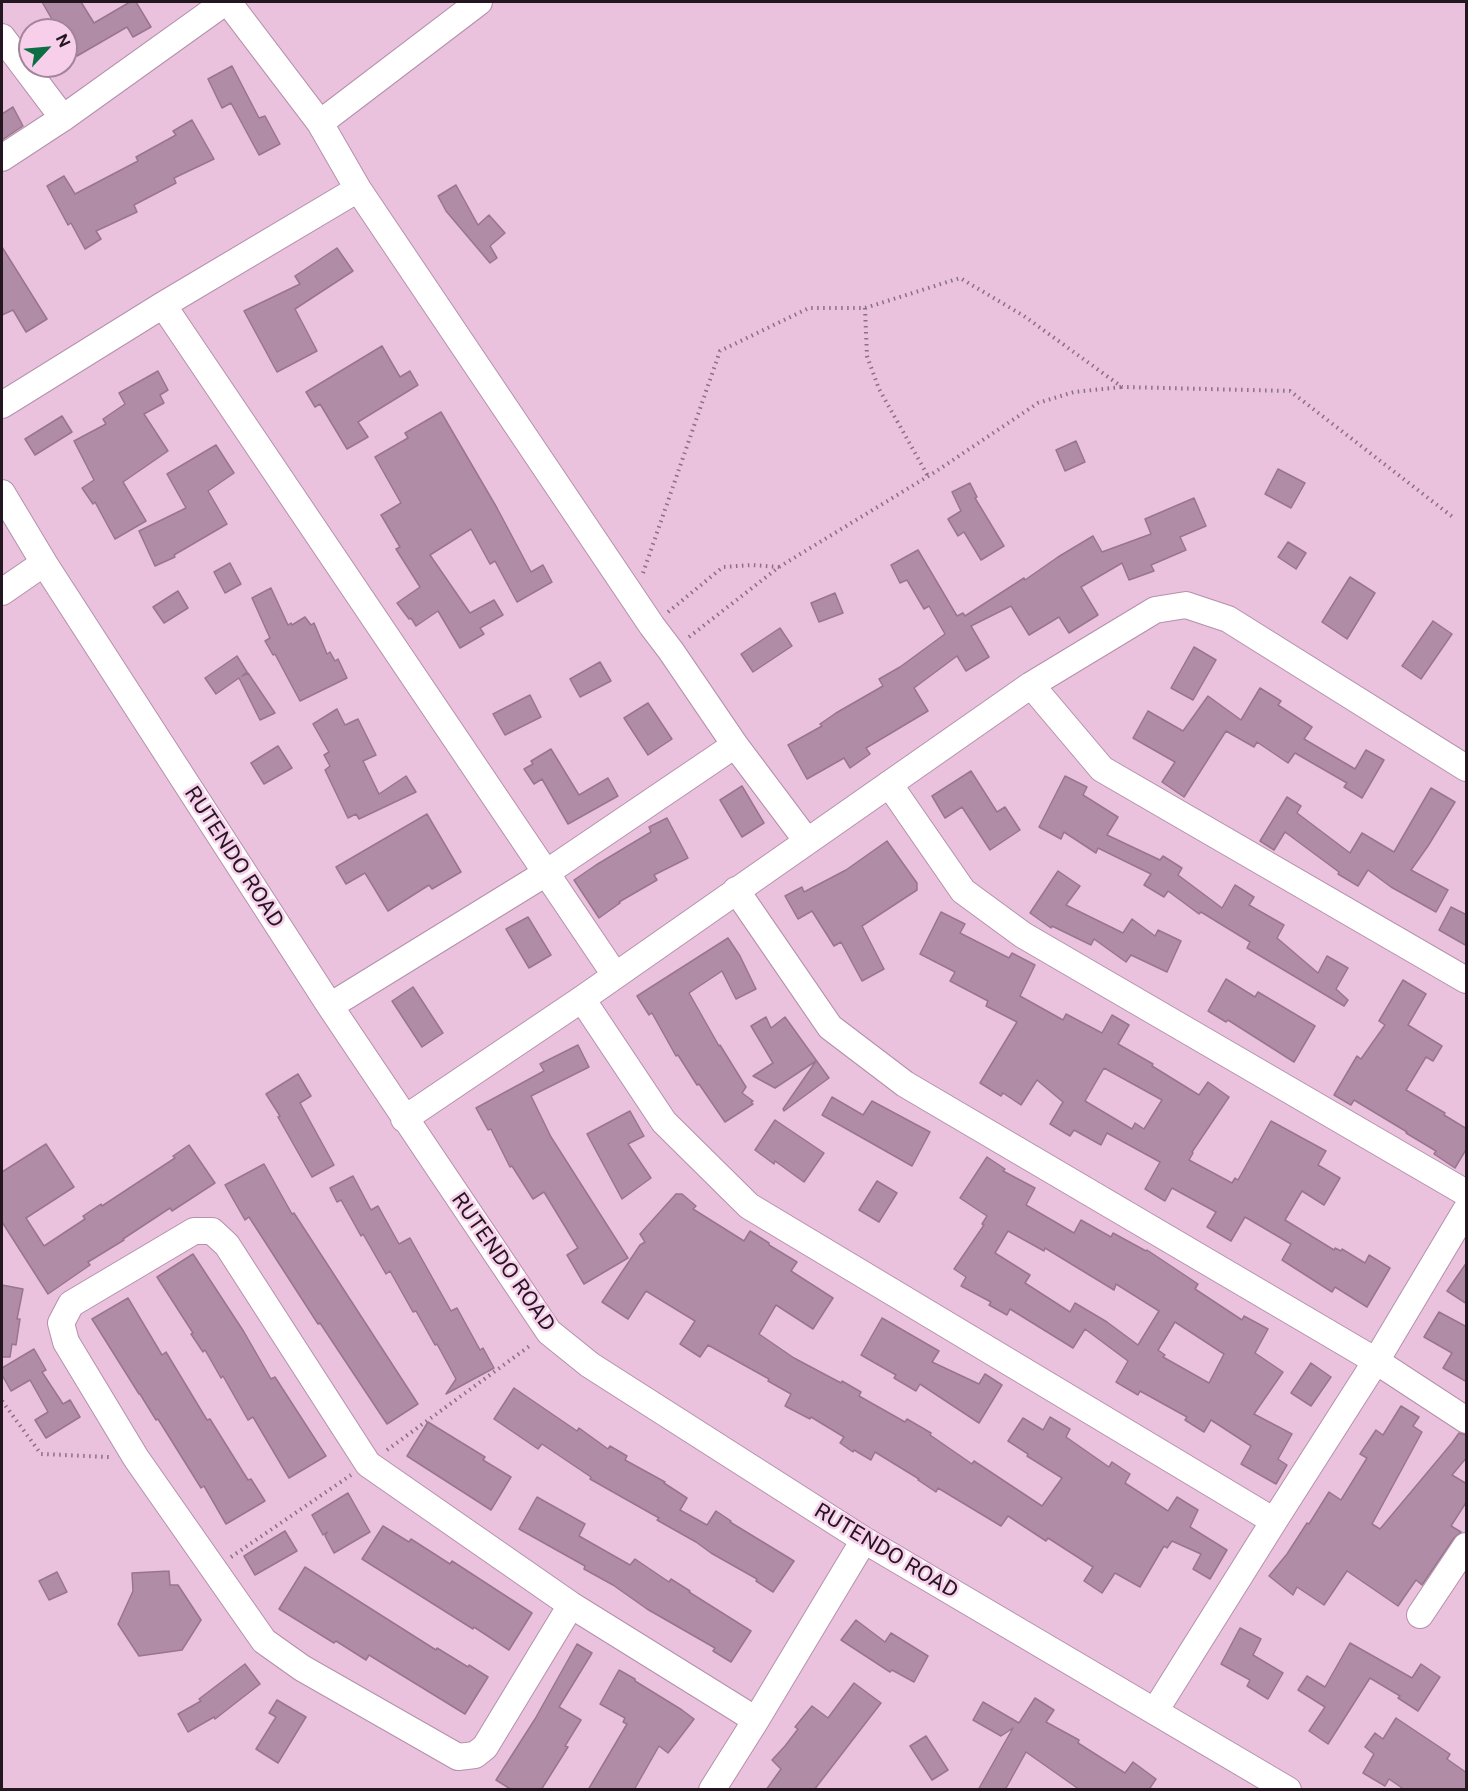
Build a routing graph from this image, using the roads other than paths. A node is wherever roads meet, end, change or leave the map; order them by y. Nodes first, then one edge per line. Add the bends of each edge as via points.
1 (227, 2) edge
2 (478, 2) edge
3 (2, 37) edge
4 (63, 118) junction
5 (320, 123) junction
6 (2, 158) edge
7 (358, 189) junction
8 (163, 305) junction
9 (2, 405) edge
10 (2, 493) edge
11 (44, 563) junction
12 (2, 592) edge
13 (1031, 685) junction
14 (735, 745) junction
15 (1467, 768) edge
16 (889, 784) junction
17 (807, 842) junction
18 (546, 873) junction
19 (736, 890) junction
20 (615, 975) junction
21 (1467, 980) edge
22 (582, 999) junction
23 (330, 1006) junction
24 (404, 1119) junction
25 (1467, 1193) edge
26 (1467, 1209) edge
27 (1376, 1361) junction
28 (1467, 1420) edge
29 (1274, 1521) junction
30 (864, 1540) junction
31 (1467, 1546) edge
32 (571, 1605) junction
33 (1420, 1615) dead end
34 (1155, 1711) junction
35 (756, 1720) junction
36 (712, 1790) edge
37 (1288, 1790) edge

1 - 4 street
1 - 5 street
2 - 5 street
3 - 4 street
4 - 6 street
5 - 7 street
7 - 8 street
7 - 14 street
8 - 9 street
8 - 18 street
10 - 11 street, RUTENDO ROAD
11 - 12 street
11 - 23 street, RUTENDO ROAD
13 - 15 street via 1155,610 1186,605 1228,619
13 - 16 street
13 - 21 street via 1102,769
14 - 17 street
14 - 18 street
16 - 17 street
16 - 25 street via 963,891 1015,928
17 - 19 street
18 - 20 street
18 - 23 street
19 - 20 street
19 - 27 street via 830,1027 904,1084
20 - 22 street
22 - 24 street
22 - 29 street via 664,1122 749,1206
23 - 24 street, RUTENDO ROAD
24 - 30 street, RUTENDO ROAD via 549,1332 590,1365
26 - 27 street
27 - 28 street
27 - 29 street
29 - 34 street
30 - 34 street, RUTENDO ROAD
30 - 35 street
31 - 33 street
32 - 32 street via 368,1464 226,1245 212,1231 194,1231 71,1304 61,1323 66,1342 136,1458 264,1641 302,1668 458,1757 475,1755 484,1748
32 - 35 street
34 - 37 street, RUTENDO ROAD
35 - 36 street

